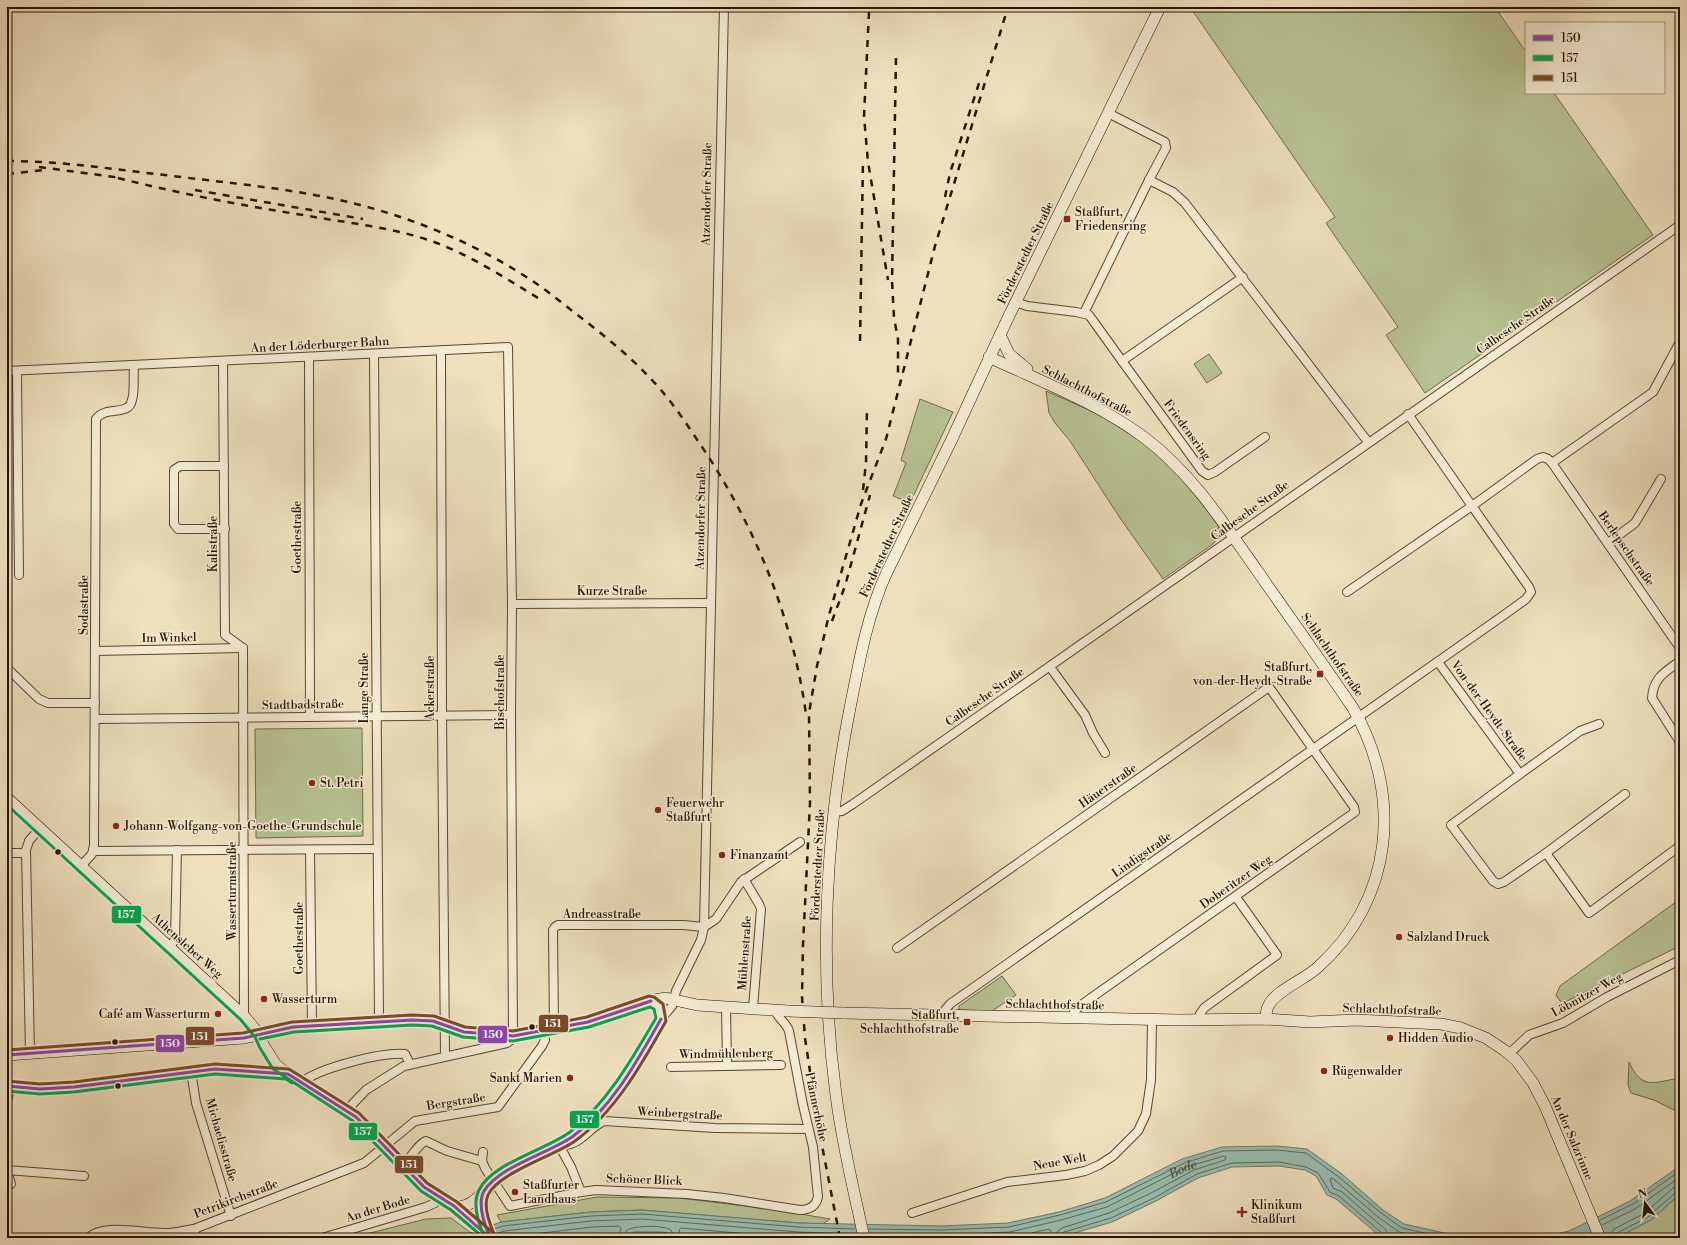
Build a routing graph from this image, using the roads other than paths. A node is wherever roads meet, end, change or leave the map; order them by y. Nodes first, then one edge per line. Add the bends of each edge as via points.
1 (724, 7) edge
2 (1160, 7) edge
3 (1108, 113) junction
4 (1149, 180) junction
5 (1680, 226) edge
6 (1243, 277) junction
7 (1016, 302) junction
8 (1084, 313) junction
9 (1000, 335) junction
10 (1680, 342) edge
11 (508, 348) joint
12 (441, 351) junction
13 (374, 354) junction
14 (308, 357) junction
15 (989, 357) junction
16 (1122, 360) junction
17 (223, 361) junction
18 (134, 366) junction
19 (7, 371) edge
20 (17, 371) junction
21 (1030, 376) junction
22 (1408, 414) junction
23 (1264, 437) dead end
24 (1368, 442) junction
25 (1552, 463) junction
26 (224, 466) junction
27 (1661, 479) dead end
28 (1472, 506) junction
29 (225, 529) junction
30 (1233, 537) junction
31 (1608, 543) junction
32 (19, 575) dead end
33 (1347, 592) dead end
34 (711, 603) junction
35 (512, 604) junction
36 (243, 648) junction
37 (1680, 648) edge
38 (96, 651) junction
39 (1680, 661) edge
40 (1438, 662) junction
41 (1050, 667) junction
42 (7, 668) edge
43 (95, 703) junction
44 (511, 715) junction
45 (376, 716) junction
46 (442, 716) junction
47 (310, 717) junction
48 (243, 718) junction
49 (1358, 718) junction
50 (95, 719) junction
51 (1598, 724) dead end
52 (1680, 742) edge
53 (1314, 749) junction
54 (1105, 753) dead end
55 (1520, 774) junction
56 (1625, 794) dead end
57 (7, 798) edge
58 (833, 812) junction
59 (40, 828) junction
60 (800, 842) dead end
61 (1680, 846) edge
62 (377, 849) junction
63 (177, 850) junction
64 (243, 850) junction
65 (310, 850) junction
66 (93, 851) junction
67 (7, 853) edge
68 (26, 853) junction
69 (1546, 853) junction
70 (81, 866) junction
71 (744, 879) junction
72 (1236, 897) junction
73 (704, 927) junction
74 (170, 948) junction
75 (897, 948) dead end
76 (1680, 960) edge
77 (651, 1000) junction
78 (674, 1000) junction
79 (726, 1007) junction
80 (753, 1008) junction
81 (775, 1010) junction
82 (244, 1016) junction
83 (945, 1016) junction
84 (661, 1018) junction
85 (1072, 1018) junction
86 (1266, 1019) junction
87 (1152, 1020) junction
88 (1198, 1020) junction
89 (379, 1021) junction
90 (444, 1024) junction
91 (312, 1026) junction
92 (549, 1030) junction
93 (258, 1034) junction
94 (514, 1036) junction
95 (30, 1054) junction
96 (1509, 1054) junction
97 (7, 1055) edge
98 (445, 1056) junction
99 (410, 1064) junction
100 (727, 1065) junction
101 (781, 1065) dead end
102 (671, 1067) dead end
103 (191, 1071) junction
104 (288, 1074) junction
105 (300, 1083) junction
106 (9, 1086) edge
107 (7, 1100) edge
108 (346, 1111) junction
109 (808, 1129) junction
110 (559, 1145) junction
111 (385, 1146) junction
112 (483, 1152) dead end
113 (482, 1161) junction
114 (403, 1166) junction
115 (7, 1170) edge
116 (84, 1176) dead end
117 (494, 1180) junction
118 (11, 1184) dead end
119 (581, 1192) junction
120 (482, 1194) junction
121 (440, 1198) junction
122 (454, 1206) junction
123 (808, 1209) joint
124 (912, 1213) dead end
125 (231, 1216) junction
126 (480, 1222) junction
127 (194, 1229) junction
128 (489, 1236) edge
129 (88, 1238) edge
130 (196, 1238) edge
131 (322, 1238) edge
132 (864, 1238) edge
133 (1600, 1238) edge

1 - 34 street, Atzendorfer Straße
2 - 3 main road, Förderstedter Straße
3 - 4 street via 1165,142 1166,148
3 - 7 main road, Förderstedter Straße
4 - 6 street via 1173,192 1185,203
4 - 8 street
5 - 22 street, Calbesche Straße
6 - 16 street
6 - 24 street
7 - 8 street via 1027,306
7 - 9 main road, Förderstedter Straße
8 - 16 street, Friedensring via 1089,315
9 - 15 main road, Förderstedter Straße
9 - 21 main road, Schlachthofstraße via 1009,354 1027,368
10 - 25 street via 1653,392
11 - 12 street, An der Löderburger Bahn
11 - 35 street, Bischofstraße
12 - 13 street, An der Löderburger Bahn
12 - 46 street, Ackerstraße
13 - 14 street, An der Löderburger Bahn
13 - 45 street, Lange Straße
14 - 17 street, An der Löderburger Bahn
14 - 47 street, Goethestraße
15 - 21 main road, Schlachthofstraße
15 - 58 main road, Förderstedter Straße via 877,595 852,698
16 - 23 street, Friedensring via 1202,471 1208,475
17 - 18 street, An der Löderburger Bahn
17 - 26 street, Kalistraße
18 - 20 street, An der Löderburger Bahn
18 - 38 street, Sodastraße via 132,401 129,407 124,410 107,411 96,419
19 - 20 street, An der Löderburger Bahn
20 - 32 street
21 - 30 main road, Schlachthofstraße via 1094,406 1146,438 1191,481
22 - 24 street, Calbesche Straße
22 - 28 street
24 - 30 street, Calbesche Straße
25 - 28 street via 1543,457 1537,459
25 - 31 street, Berlepschstraße
26 - 29 street, Kalistraße
26 - 29 street via 180,466 174,470 174,524 178,529
27 - 31 street via 1635,523
28 - 33 street
28 - 40 street, Von-der-Heydt-Straße via 1531,592 1504,616
29 - 36 street, Kalistraße via 225,635
30 - 41 street, Calbesche Straße
30 - 49 main road, Schlachthofstraße
31 - 37 street, Berlepschstraße
34 - 35 street, Kurze Straße
34 - 73 street, Atzendorfer Straße
35 - 44 street, Bischofstraße
36 - 38 street, Im Winkel
36 - 48 street
38 - 43 street, Sodastraße
39 - 52 street via 1656,680 1652,690 1652,698
40 - 49 street, Von-der-Heydt-Straße
40 - 55 street, Von-der-Heydt-Straße
41 - 54 street via 1085,715
41 - 58 street, Calbesche Straße via 853,804 842,811
42 - 43 street via 39,699 48,703
43 - 50 street, Sodastraße
44 - 46 street, Stadtbadstraße
44 - 94 street, Bischofstraße
45 - 46 street, Stadtbadstraße
45 - 47 street, Stadtbadstraße
45 - 62 street, Lange Straße
46 - 90 street, Ackerstraße
47 - 48 street, Stadtbadstraße
48 - 50 street, Stadtbadstraße
48 - 64 street, Wasserturmstraße
49 - 53 street, Lindigstraße
49 - 86 main road, Schlachthofstraße via 1375,755 1384,796 1384,834 1376,876 1360,914 1344,938 1316,969 1273,998
50 - 66 street, Sodastraße
51 - 55 street, Von-der-Heydt-Straße via 1580,731
53 - 72 street, Doberitzer Weg via 1355,812
53 - 75 street, Häuerstraße via 1269,687
53 - 83 street, Lindigstraße via 950,1004
55 - 69 street, Von-der-Heydt-Straße via 1451,825 1493,881 1498,884
56 - 69 street
57 - 59 main road, Athensleber Weg
58 - 132 main road, Förderstedter Straße via 827,945 829,1036 839,1121
59 - 68 street via 29,842
59 - 70 main road, Athensleber Weg
60 - 71 street
61 - 69 street via 1589,913
62 - 65 street
62 - 89 street, Lange Straße
63 - 64 street
63 - 66 street
63 - 74 street via 175,939
64 - 65 street
64 - 82 street, Wasserturmstraße
65 - 91 street, Goethestraße
66 - 70 street via 90,858
67 - 68 street
68 - 95 street
70 - 74 main road, Athensleber Weg
71 - 73 street via 716,919
71 - 80 street, Mühlenstraße via 761,908
72 - 85 street, Doberitzer Weg via 1081,1005
72 - 88 street via 1277,955 1204,1008
73 - 78 street, Atzendorfer Straße via 701,940
73 - 92 street, Andreasstraße via 558,925 553,930
74 - 82 main road, Athensleber Weg
76 - 96 street, Löbnitzer Weg via 1607,997 1563,1023 1529,1035
77 - 78 main road
77 - 84 main road via 658,1006
77 - 92 main road via 588,1022
78 - 79 main road
78 - 84 street, Atzendorfer Straße
79 - 80 main road
79 - 100 street
80 - 81 main road
81 - 83 main road, Schlachthofstraße, bridge
81 - 109 street, Pfännerhöhe via 789,1031
82 - 93 main road, Athensleber Weg
83 - 85 main road, Schlachthofstraße
84 - 110 main road via 613,1096 595,1117
85 - 87 main road, Schlachthofstraße
86 - 88 main road, Schlachthofstraße
86 - 96 main road, Schlachthofstraße via 1442,1024 1476,1034
87 - 88 main road, Schlachthofstraße
87 - 124 street, Neue Welt via 1151,1080 1146,1114 1138,1131 1113,1156 1099,1166 1085,1171 1006,1182
89 - 90 main road via 412,1020
89 - 91 main road
90 - 94 main road via 464,1032
90 - 98 street, Ackerstraße
91 - 93 main road
92 - 94 main road
92 - 111 street, Bergstraße via 542,1046 498,1106 415,1121
93 - 95 main road
93 - 104 main road, Athensleber Weg via 276,1065
94 - 98 street via 507,1043
95 - 97 main road
96 - 133 main road, An der Salzrinne via 1520,1065 1538,1092
98 - 99 street
99 - 105 street via 405,1054 374,1057 319,1072
99 - 108 street via 366,1090
100 - 101 street, Windmühlenberg
100 - 102 street, Windmühlenberg
103 - 104 main road via 215,1069
103 - 106 main road via 74,1087 40,1089
103 - 125 street, Michaelisstraße via 196,1103
104 - 105 main road, Athensleber Weg
105 - 108 main road, Athensleber Weg
106 - 107 street
108 - 111 main road, Athensleber Weg via 365,1125
109 - 110 street, Weinbergstraße via 715,1128 604,1121 575,1143 568,1146
109 - 123 street, Pfännerhöhe via 813,1146 818,1194 816,1203
110 - 117 main road via 508,1170
110 - 119 street
111 - 114 main road, Athensleber Weg
111 - 125 street, Petrikirchstraße via 359,1165
112 - 113 street
113 - 114 street via 447,1151 426,1141 421,1143
113 - 117 street
114 - 121 main road, Athensleber Weg via 424,1187
115 - 116 street
115 - 118 street
117 - 119 street, Schöner Blick via 510,1206
117 - 120 main road
119 - 123 street, Schöner Blick via 596,1190 680,1193
120 - 122 main road via 468,1206
120 - 126 main road
121 - 122 main road, Athensleber Weg
121 - 131 street, An der Bode via 426,1207
122 - 126 main road, Athensleber Weg
125 - 127 street, Petrikirchstraße
126 - 128 main road
127 - 129 street, Petrikirchstraße via 165,1234 105,1230
127 - 130 street

